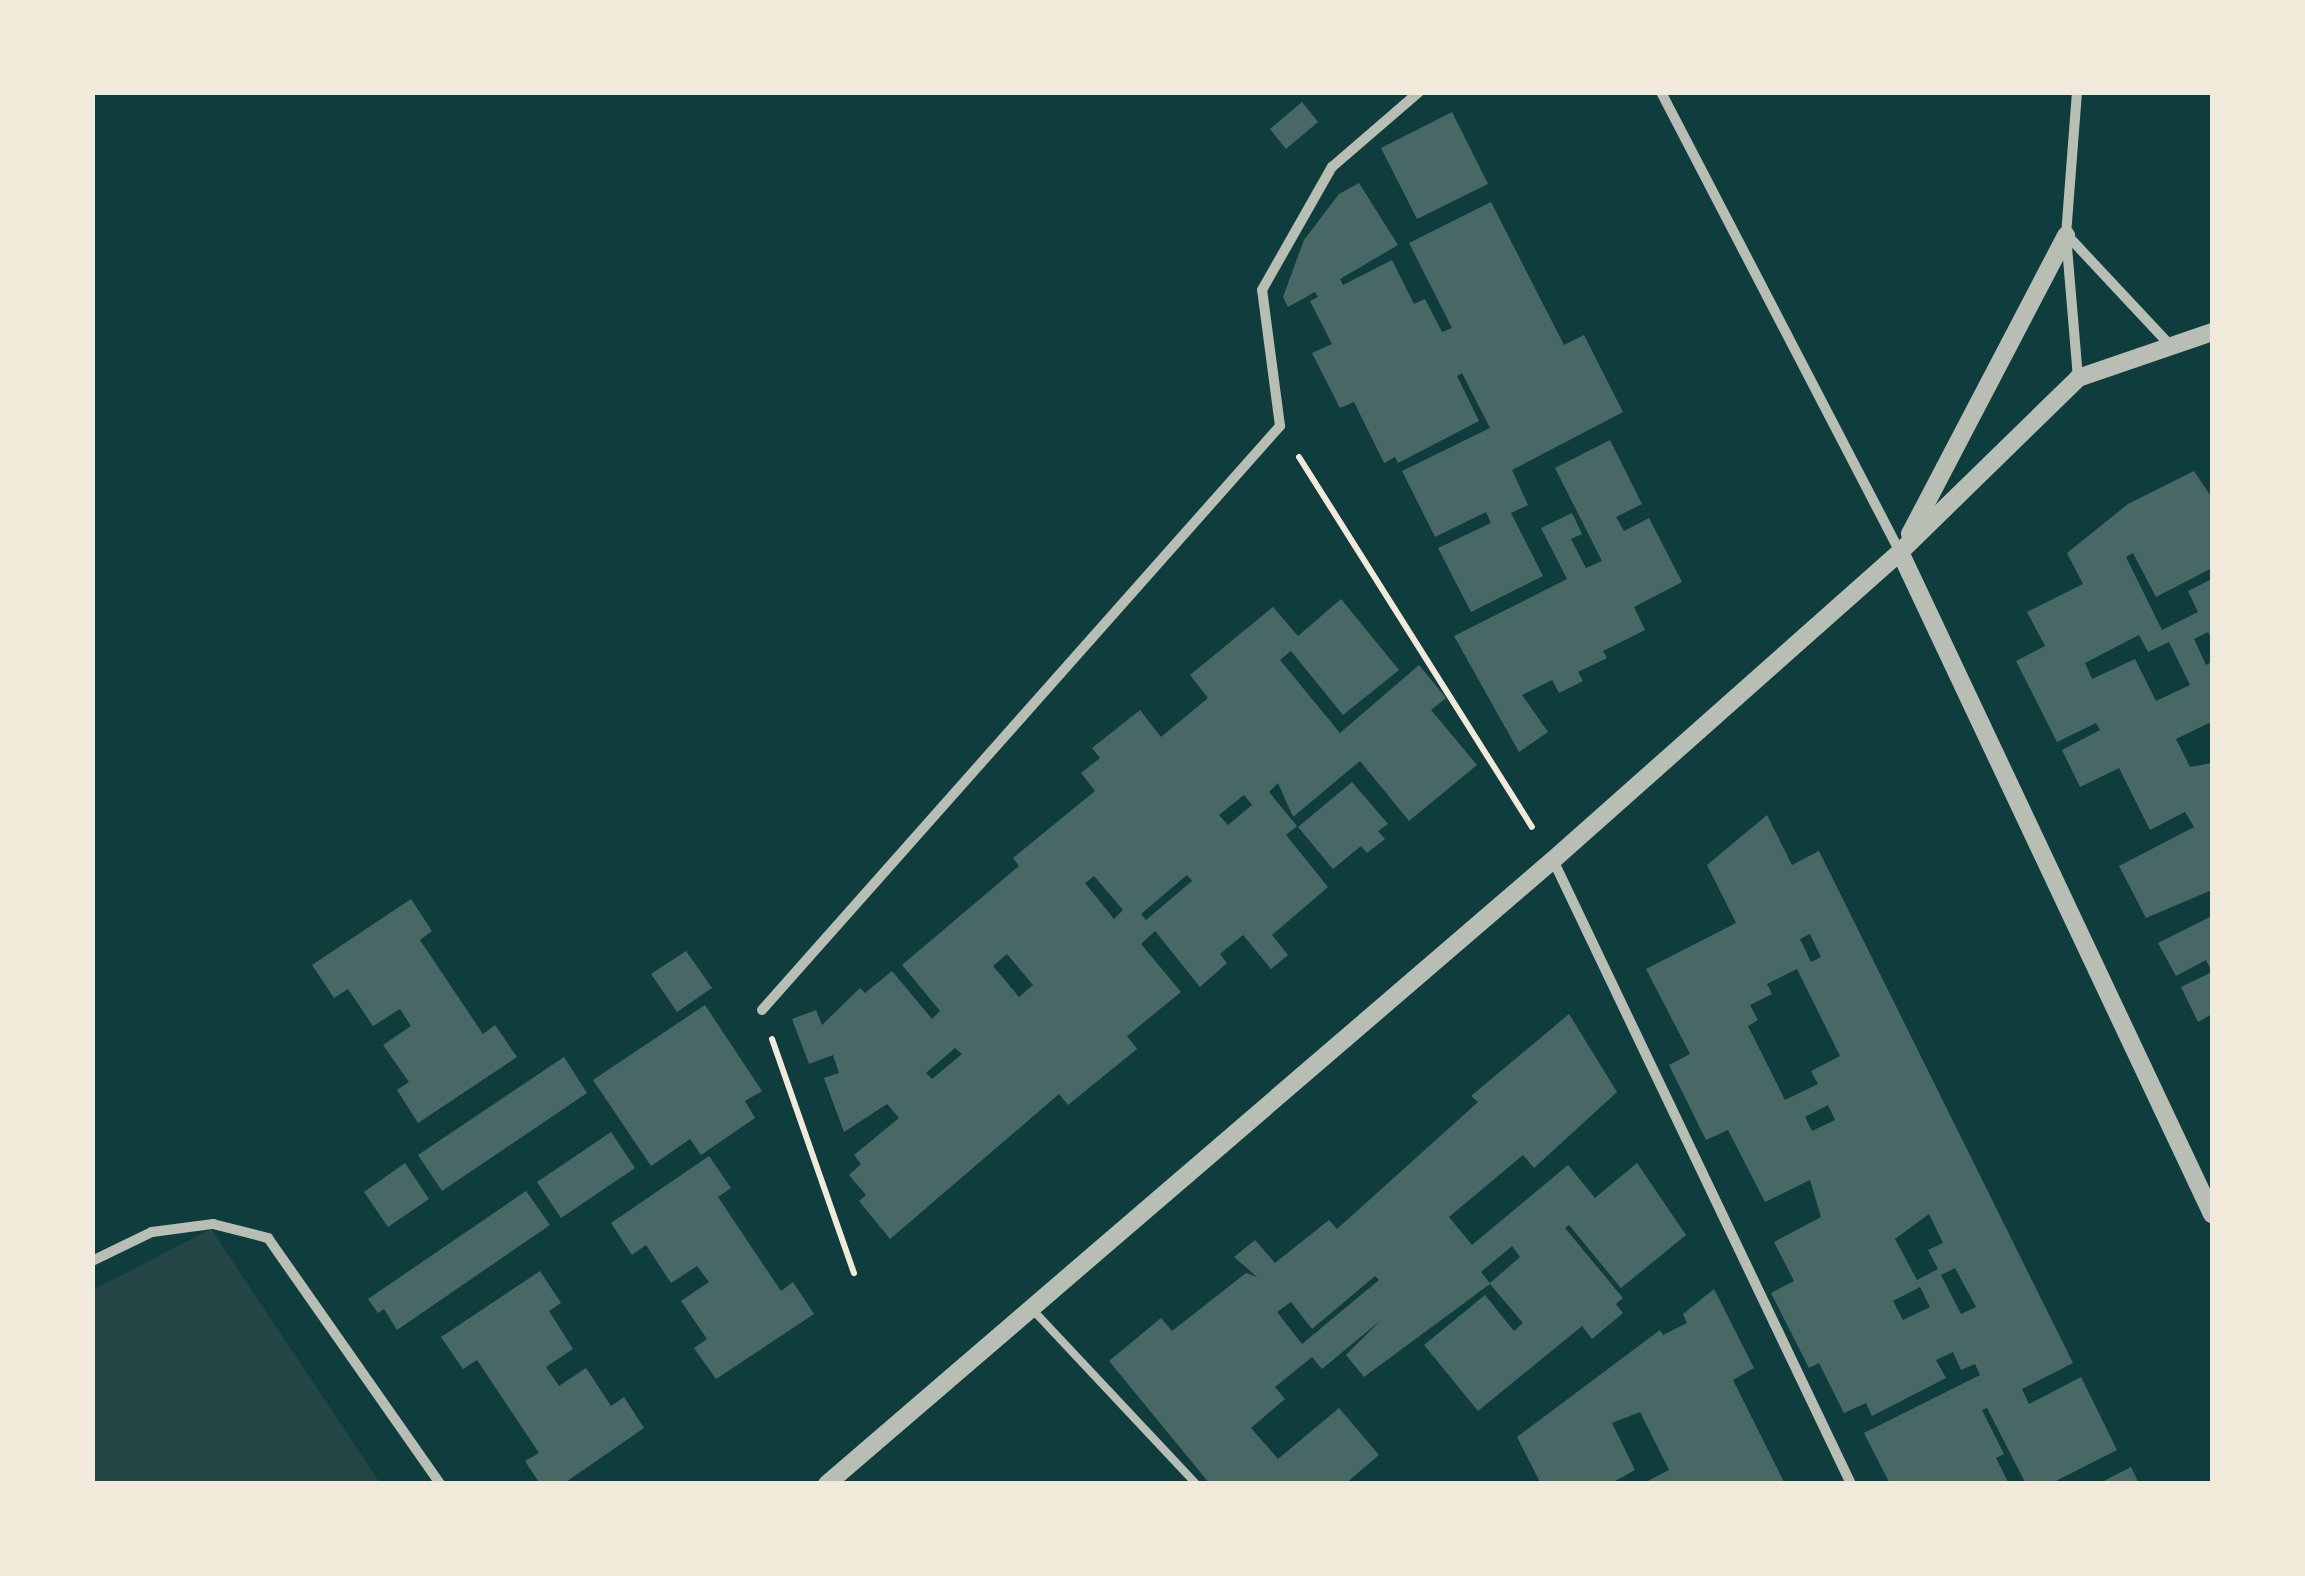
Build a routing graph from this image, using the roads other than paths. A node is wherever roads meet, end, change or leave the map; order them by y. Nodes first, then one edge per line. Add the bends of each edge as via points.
1 (1419, 92) edge
2 (1661, 92) edge
3 (2077, 92) edge
4 (2066, 234) junction
5 (2212, 332) edge
6 (2170, 346) junction
7 (2078, 378) junction
8 (1900, 552) junction
9 (1552, 860) junction
10 (762, 1010) road end
11 (2212, 1214) edge
12 (92, 1261) edge
13 (1031, 1308) junction
14 (440, 1484) edge
15 (827, 1484) edge
16 (1196, 1484) edge
17 (1851, 1484) edge

1 - 10 street via 1332,167 1262,290 1280,426
2 - 8 street
3 - 4 street
4 - 6 street
4 - 7 street
4 - 8 street
5 - 6 street
6 - 7 street
7 - 8 street
8 - 9 street
8 - 11 street
9 - 13 street
9 - 17 street
12 - 14 street via 152,1232 198,1226 268,1238
13 - 15 street
13 - 16 lane

